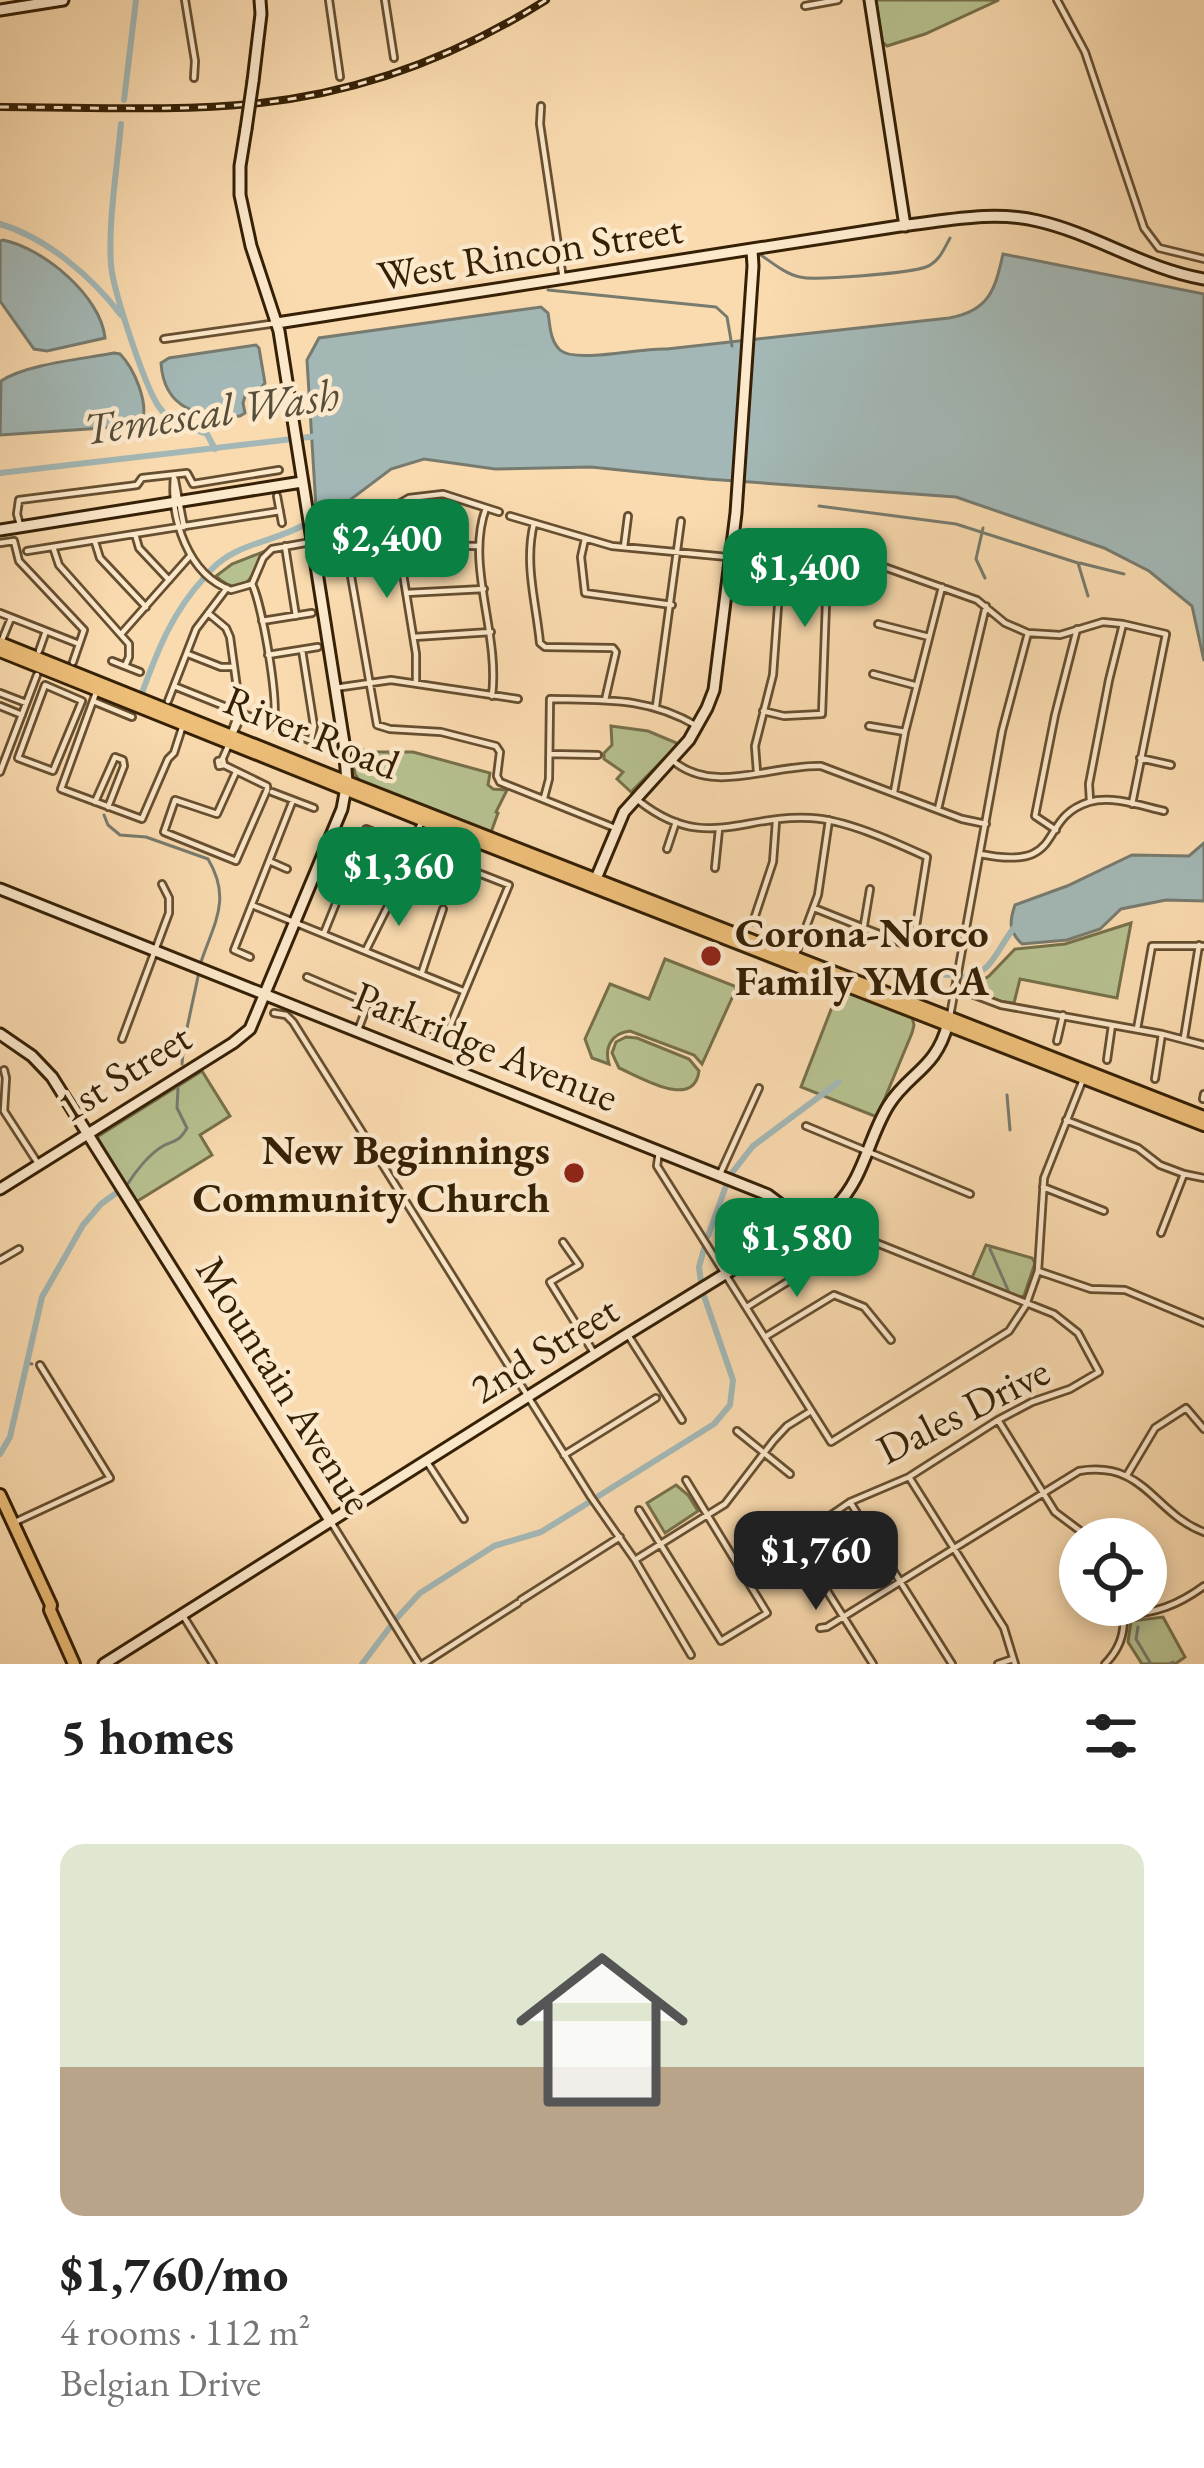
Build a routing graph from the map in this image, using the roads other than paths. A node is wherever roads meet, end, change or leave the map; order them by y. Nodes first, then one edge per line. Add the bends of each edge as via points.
1 (63, 0) edge
2 (185, 0) edge
3 (260, 0) edge
4 (329, 0) edge
5 (385, 0) edge
6 (838, 0) edge
7 (870, 0) edge
8 (1057, 0) edge
9 (15, 4) edge
10 (805, 6) dead end
11 (0, 10) edge
12 (394, 58) dead end
13 (340, 77) dead end
14 (194, 78) dead end
15 (541, 106) dead end
16 (905, 226) junction
17 (752, 250) junction
18 (1204, 260) edge
19 (1204, 279) edge
20 (563, 280) junction
21 (277, 323) junction
22 (164, 339) dead end
23 (279, 470) dead end
24 (174, 476) junction
25 (302, 482) junction
26 (277, 496) dead end
27 (178, 502) junction
28 (486, 508) junction
29 (280, 512) junction
30 (499, 512) dead end
31 (381, 513) junction
32 (510, 516) dead end
33 (628, 516) dead end
34 (19, 519) junction
35 (681, 521) dead end
36 (282, 523) dead end
37 (534, 524) junction
38 (182, 529) junction
39 (0, 530) edge
40 (135, 534) junction
41 (344, 536) junction
42 (783, 536) dead end
43 (584, 539) junction
44 (95, 540) junction
45 (312, 542) junction
46 (0, 543) edge
47 (285, 546) junction
48 (477, 546) junction
49 (53, 547) junction
50 (624, 547) junction
51 (399, 549) junction
52 (27, 551) dead end
53 (678, 553) junction
54 (190, 556) junction
55 (731, 556) junction
56 (781, 562) junction
57 (169, 580) junction
58 (252, 584) junction
59 (942, 587) junction
60 (226, 588) junction
61 (484, 590) junction
62 (406, 593) junction
63 (672, 604) junction
64 (986, 606) junction
65 (146, 607) junction
66 (0, 613) edge
67 (312, 613) dead end
68 (208, 614) junction
69 (296, 616) junction
70 (10, 617) junction
71 (262, 621) junction
72 (878, 624) dead end
73 (1123, 624) junction
74 (1077, 629) junction
75 (46, 632) junction
76 (491, 632) junction
77 (122, 633) junction
78 (1028, 633) junction
79 (414, 637) junction
80 (929, 637) junction
81 (80, 644) junction
82 (0, 646) edge
83 (318, 647) dead end
84 (302, 650) junction
85 (38, 651) dead end
86 (187, 653) junction
87 (268, 656) junction
88 (112, 661) dead end
89 (73, 662) dead end
90 (125, 666) junction
91 (234, 667) junction
92 (140, 672) dead end
93 (873, 674) dead end
94 (37, 675) dead end
95 (69, 679) junction
96 (369, 682) junction
97 (416, 682) junction
98 (174, 686) junction
99 (916, 686) junction
100 (335, 688) junction
101 (64, 692) junction
102 (0, 693) edge
103 (94, 695) junction
104 (492, 696) junction
105 (518, 699) dead end
106 (167, 700) dead end
107 (605, 700) junction
108 (26, 703) junction
109 (0, 706) edge
110 (656, 706) junction
111 (239, 712) junction
112 (764, 712) junction
113 (22, 715) junction
114 (132, 717) dead end
115 (184, 724) junction
116 (273, 725) junction
117 (697, 725) junction
118 (869, 726) dead end
119 (904, 732) junction
120 (231, 739) junction
121 (311, 740) junction
122 (334, 750) dead end
123 (550, 754) junction
124 (598, 755) dead end
125 (1140, 758) junction
126 (672, 760) junction
127 (1171, 765) dead end
128 (0, 772) edge
129 (236, 772) junction
130 (758, 772) junction
131 (347, 786) junction
132 (269, 789) junction
133 (894, 792) junction
134 (635, 797) junction
135 (293, 800) junction
136 (543, 800) junction
137 (95, 802) junction
138 (1090, 802) junction
139 (1132, 804) junction
140 (108, 807) junction
141 (314, 808) dead end
142 (938, 809) junction
143 (1164, 811) dead end
144 (424, 816) junction
145 (776, 820) junction
146 (829, 820) junction
147 (676, 823) junction
148 (986, 824) junction
149 (615, 828) junction
150 (719, 830) junction
151 (1056, 830) junction
152 (411, 848) junction
153 (667, 848) dead end
154 (980, 854) junction
155 (268, 862) junction
156 (287, 868) dead end
157 (715, 868) dead end
158 (594, 882) junction
159 (162, 884) dead end
160 (870, 889) dead end
161 (0, 890) edge
162 (396, 890) dead end
163 (252, 905) junction
164 (814, 908) junction
165 (443, 909) dead end
166 (296, 922) junction
167 (753, 922) dead end
168 (863, 926) junction
169 (323, 933) junction
170 (1202, 945) edge
171 (366, 950) junction
172 (154, 951) junction
173 (250, 957) dead end
174 (793, 960) junction
175 (422, 972) junction
176 (307, 977) dead end
177 (956, 988) junction
178 (465, 992) junction
179 (266, 995) junction
180 (369, 1001) junction
181 (274, 1013) dead end
182 (1063, 1016) junction
183 (949, 1021) junction
184 (1112, 1025) junction
185 (1137, 1029) junction
186 (357, 1031) junction
187 (0, 1034) edge
188 (1162, 1034) junction
189 (1184, 1038) junction
190 (122, 1039) dead end
191 (1057, 1042) dead end
192 (1204, 1045) edge
193 (1107, 1060) dead end
194 (4, 1070) dead end
195 (1083, 1078) junction
196 (1155, 1078) dead end
197 (759, 1088) dead end
198 (1066, 1120) junction
199 (1204, 1121) edge
200 (806, 1126) dead end
201 (88, 1134) junction
202 (659, 1150) junction
203 (868, 1152) junction
204 (39, 1165) junction
205 (1184, 1174) junction
206 (726, 1177) junction
207 (1204, 1178) edge
208 (1043, 1187) junction
209 (0, 1189) edge
210 (970, 1194) dead end
211 (830, 1211) junction
212 (1104, 1211) dead end
213 (799, 1230) junction
214 (1161, 1233) dead end
215 (563, 1242) dead end
216 (20, 1249) dead end
217 (826, 1258) dead end
218 (0, 1260) edge
219 (1038, 1271) junction
220 (725, 1274) junction
221 (1026, 1305) junction
222 (747, 1307) junction
223 (1204, 1322) edge
224 (628, 1335) junction
225 (765, 1337) junction
226 (891, 1340) dead end
227 (595, 1354) junction
228 (40, 1365) dead end
229 (528, 1396) junction
230 (656, 1398) dead end
231 (811, 1411) junction
232 (682, 1420) dead end
233 (998, 1420) junction
234 (1204, 1429) edge
235 (737, 1431) dead end
236 (564, 1455) junction
237 (764, 1455) junction
238 (428, 1462) junction
239 (790, 1474) dead end
240 (1127, 1474) junction
241 (909, 1477) junction
242 (686, 1480) dead end
243 (1043, 1492) junction
244 (0, 1496) edge
245 (850, 1502) junction
246 (639, 1510) dead end
247 (706, 1515) junction
248 (1063, 1518) edge
249 (464, 1519) dead end
250 (331, 1522) junction
251 (13, 1523) junction
252 (1204, 1532) edge
253 (620, 1537) junction
254 (660, 1544) junction
255 (954, 1548) junction
256 (635, 1560) junction
257 (900, 1582) junction
258 (1204, 1586) edge
259 (1167, 1608) edge
260 (182, 1615) junction
261 (843, 1617) junction
262 (1123, 1626) edge
263 (820, 1628) dead end
264 (691, 1655) dead end
265 (1014, 1661) edge
266 (78, 1664) edge
267 (104, 1664) edge
268 (213, 1664) edge
269 (421, 1664) edge
270 (873, 1664) edge
271 (952, 1664) edge
272 (998, 1664) edge
273 (1105, 1664) edge

1 - 9 main road
2 - 14 street
3 - 21 main road, bridge via 240,195
4 - 13 street
5 - 12 street
6 - 10 street
7 - 16 main road
8 - 18 street via 1085,52 1144,228 1160,248
9 - 11 main road
15 - 20 street
16 - 17 main road, West Rincon Street
16 - 19 main road, West Rincon Street via 986,216 1041,221
17 - 20 main road, West Rincon Street
17 - 55 main road
20 - 21 main road, West Rincon Street
21 - 22 street, West Rincon Street
21 - 25 main road
23 - 24 street via 194,484 187,473
24 - 27 street
24 - 34 street via 19,500
25 - 27 main road
25 - 45 main road
26 - 29 street
27 - 34 main road
27 - 38 street
28 - 30 street
28 - 31 street via 432,494
28 - 48 street
29 - 36 street
29 - 38 street
31 - 41 street
31 - 51 street
32 - 37 street
33 - 50 street
34 - 39 main road
35 - 53 street
37 - 43 street
37 - 107 street via 529,572 540,643 613,648
38 - 40 street
38 - 54 street
40 - 44 street
40 - 57 street
41 - 45 street
41 - 96 street
42 - 56 street
43 - 50 street
43 - 63 street via 585,593
44 - 49 street
44 - 65 street via 100,558
45 - 47 street
45 - 100 main road
46 - 81 street via 14,541 19,562 84,630
47 - 58 street via 263,558
47 - 69 street
48 - 51 street
48 - 61 street
49 - 52 street
49 - 77 street via 59,566
50 - 53 street
51 - 62 street
53 - 55 street
53 - 63 street
54 - 57 street
54 - 60 street
55 - 56 street
55 - 117 main road via 716,683
56 - 112 street
57 - 65 street
58 - 60 street
58 - 71 street
59 - 64 street
59 - 80 street
59 - 112 street via 828,547 822,715
60 - 68 street
61 - 62 street
61 - 76 street
62 - 79 street
63 - 110 street
64 - 78 street
64 - 142 street
65 - 77 street
66 - 70 street
67 - 69 street
68 - 86 street
68 - 91 street via 226,628
69 - 71 street
70 - 75 street
70 - 82 street
71 - 87 street
72 - 80 street
73 - 74 street
73 - 125 street via 1166,634
73 - 138 street
74 - 78 street
74 - 151 street via 1035,816
75 - 81 street
75 - 85 street
76 - 79 street
76 - 104 street
77 - 90 street
78 - 148 street
79 - 97 street
80 - 99 street
81 - 89 street
82 - 95 main road, River Road
82 - 120 main road, River Road
83 - 84 street
84 - 87 street
84 - 121 street
86 - 91 street
86 - 98 street
87 - 116 street
88 - 90 street
90 - 92 street
91 - 111 street
93 - 99 street
94 - 108 street
95 - 101 street
95 - 103 main road, River Road
96 - 97 street
96 - 100 street
96 - 136 street via 379,726 496,746 500,782
97 - 104 street
98 - 106 street
98 - 111 street
99 - 119 street
100 - 131 main road
101 - 101 street via 45,685 18,758 53,771 82,701
102 - 108 street
103 - 114 street
103 - 115 main road, River Road
103 - 137 street via 61,789
104 - 105 street
107 - 110 street
107 - 123 street via 550,699
108 - 113 street
109 - 113 street
110 - 117 street
111 - 116 street
111 - 120 street
112 - 130 street via 754,746
113 - 128 street
115 - 120 main road, River Road
115 - 140 street via 142,820
116 - 121 street
117 - 126 main road
118 - 119 street
119 - 133 street
120 - 129 street via 223,762
120 - 131 main road, River Road
121 - 122 street
123 - 124 street
123 - 136 street
125 - 127 street
125 - 139 street
126 - 130 street via 706,777
126 - 134 main road
129 - 132 street
129 - 132 street via 217,814 175,800 164,832 236,861
130 - 133 street via 821,766
131 - 144 main road, River Road
131 - 166 main road, 1st Street
132 - 135 street
133 - 142 street
134 - 147 street
134 - 149 main road
135 - 141 street
135 - 155 street
136 - 149 street
137 - 140 street
137 - 140 street via 112,761 123,760
138 - 139 street
138 - 151 street
139 - 143 street
142 - 148 street
144 - 152 street
144 - 158 main road, River Road
145 - 146 street
145 - 150 street
145 - 167 street via 773,862
146 - 164 street
146 - 168 street via 927,857 910,944
147 - 150 street
147 - 153 street
148 - 154 street
149 - 158 main road
150 - 157 street
151 - 154 street via 1027,857
152 - 169 street via 366,830
152 - 178 street via 509,885
154 - 177 street
155 - 156 street
155 - 163 street
158 - 174 main road, River Road
159 - 172 street via 171,905
160 - 168 street
161 - 172 main road, Parkridge Avenue
162 - 171 street
163 - 166 street
163 - 173 street via 234,950
164 - 168 street
164 - 174 street
165 - 175 street
166 - 169 street
166 - 179 main road, 1st Street
169 - 171 street
170 - 185 street via 1152,946
170 - 189 street
171 - 175 street
172 - 179 main road, Parkridge Avenue
172 - 190 street
174 - 183 main road, River Road
175 - 178 street
176 - 180 street
177 - 182 street
177 - 183 street
178 - 180 street via 446,1036
179 - 186 main road, Parkridge Avenue
179 - 201 main road, 1st Street via 245,1034
180 - 186 street
181 - 229 street via 293,1022
182 - 184 street
182 - 191 street
183 - 195 main road, River Road
183 - 199 main road, River Road
183 - 203 main road, 2nd Street via 932,1059 889,1105
184 - 185 street
184 - 193 street
185 - 188 street
186 - 202 main road, Parkridge Avenue
187 - 201 main road, Mountain Avenue via 42,1066
188 - 189 street
188 - 196 street
189 - 192 street
194 - 204 street via 6,1118
195 - 198 street
195 - 199 main road, River Road
197 - 206 street
198 - 205 street
198 - 208 street
200 - 203 street
201 - 204 main road, 1st Street
201 - 250 main road, Mountain Avenue
202 - 206 main road, Parkridge Avenue
202 - 220 street via 657,1166
203 - 210 street
203 - 211 main road, 2nd Street via 852,1189
204 - 209 main road, 1st Street
205 - 207 street
205 - 214 street
206 - 213 main road, Parkridge Avenue via 778,1201
208 - 212 street
208 - 219 street
211 - 213 main road, 2nd Street
211 - 221 street via 854,1234
213 - 220 main road, 2nd Street
215 - 227 street via 578,1265 550,1282
216 - 218 street
217 - 222 street
219 - 221 street
219 - 223 street via 1125,1291
220 - 222 street
220 - 224 main road, 2nd Street
221 - 231 street via 988,1346 831,1442
221 - 233 street, Dales Drive via 1069,1324 1099,1372
222 - 225 street
224 - 227 main road, 2nd Street
224 - 232 street
225 - 226 street via 834,1295 864,1307
225 - 231 street
227 - 229 main road, 2nd Street
228 - 251 street via 110,1478
229 - 236 street
229 - 238 main road, 2nd Street
230 - 236 street
231 - 237 street
233 - 241 street, Dales Drive
233 - 243 street
234 - 240 street via 1186,1408 1155,1428
235 - 237 street
236 - 253 street
237 - 239 street
237 - 247 street via 725,1504
238 - 249 street
238 - 250 main road, 2nd Street
240 - 243 street via 1096,1468
240 - 252 street
241 - 245 street, Dales Drive
241 - 255 street
242 - 247 street
243 - 248 street
243 - 255 street
244 - 251 main road
245 - 257 street
245 - 261 street, Dales Drive via 795,1540
246 - 254 street
247 - 254 street
247 - 254 street via 767,1613 722,1641
250 - 260 main road, 2nd Street
250 - 269 street, Mountain Avenue
251 - 266 main road
253 - 256 street
253 - 269 street
254 - 256 street
255 - 257 street
255 - 265 street via 1004,1628
256 - 264 street
257 - 261 street
257 - 271 street
258 - 259 street
260 - 267 main road, 2nd Street
260 - 268 street
261 - 263 street
261 - 270 street
262 - 273 street
265 - 272 street

